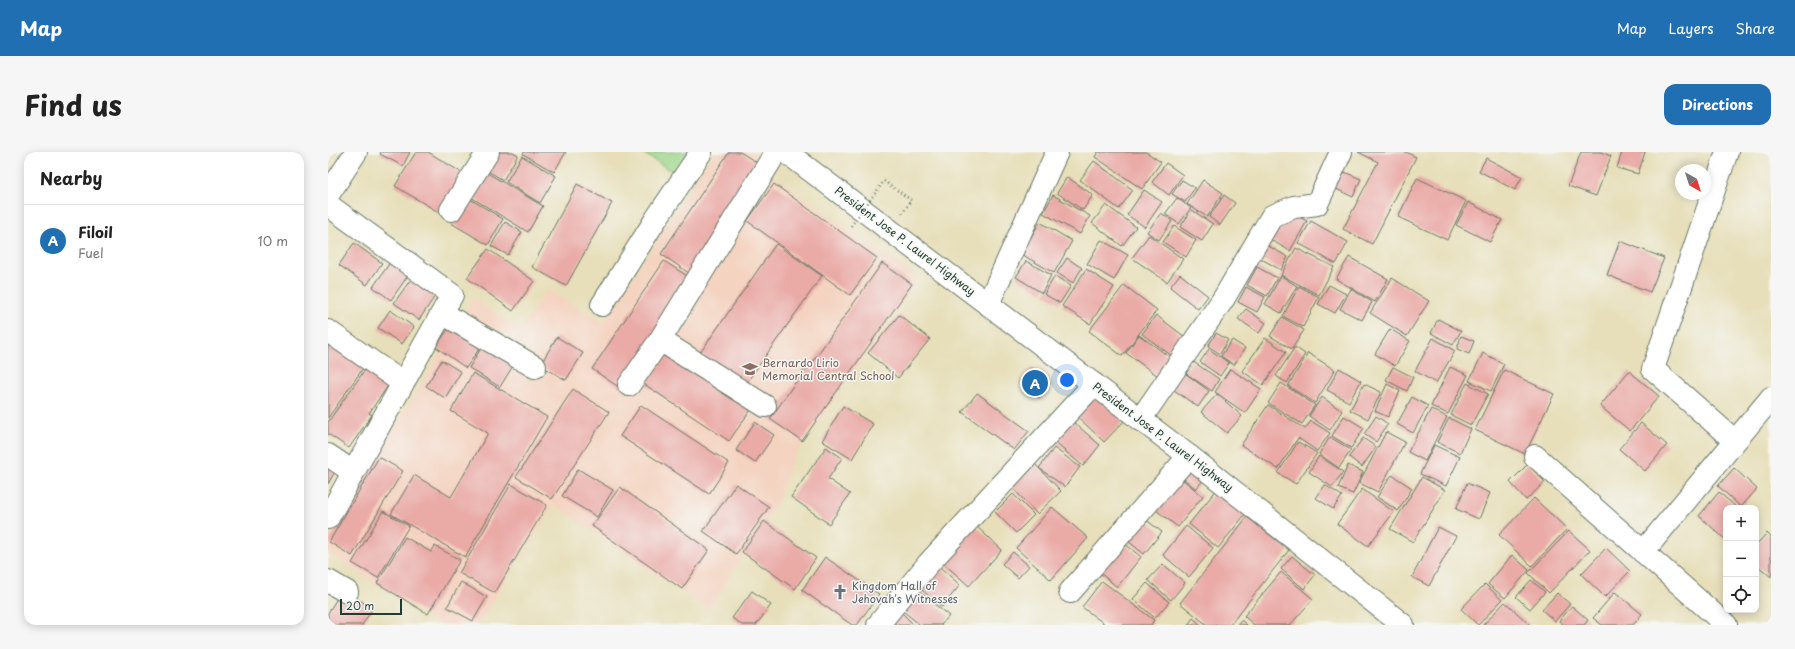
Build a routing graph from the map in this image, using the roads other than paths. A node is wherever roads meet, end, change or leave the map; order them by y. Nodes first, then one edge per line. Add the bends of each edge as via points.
1 (356, 152) edge
2 (488, 152) edge
3 (701, 152) edge
4 (776, 152) edge
5 (786, 152) edge
6 (1057, 152) edge
7 (1341, 152) edge
8 (1727, 152) edge
9 (328, 195) edge
10 (328, 205) edge
11 (451, 210) dead end
12 (988, 304) junction
13 (602, 305) dead end
14 (442, 313) junction
15 (328, 331) edge
16 (660, 340) junction
17 (535, 367) dead end
18 (403, 383) junction
19 (1094, 384) junction
20 (628, 385) dead end
21 (1771, 398) edge
22 (765, 406) dead end
23 (1140, 420) junction
24 (1735, 441) junction
25 (328, 455) edge
26 (1189, 456) junction
27 (1534, 456) dead end
28 (354, 472) junction
29 (328, 518) edge
30 (1643, 552) junction
31 (328, 581) edge
32 (347, 592) dead end
33 (1070, 592) dead end
34 (878, 625) edge
35 (1403, 625) edge
36 (1726, 625) edge

1 - 9 main road
2 - 11 main road
3 - 13 main road
4 - 16 main road
5 - 12 main road, President Jose P. Laurel Highway
6 - 12 main road
7 - 23 main road via 1317,204 1294,207 1272,216 1224,298
8 - 24 main road via 1653,369
10 - 14 main road via 452,295
12 - 19 main road, President Jose P. Laurel Highway
14 - 17 main road
14 - 18 main road
15 - 18 main road
16 - 20 main road
16 - 22 main road
18 - 28 main road
19 - 23 main road, President Jose P. Laurel Highway
19 - 34 main road via 928,564
21 - 24 main road
23 - 26 main road, President Jose P. Laurel Highway
24 - 30 main road
25 - 28 main road
26 - 33 main road
26 - 35 main road, President Jose P. Laurel Highway
27 - 30 main road
28 - 29 main road
30 - 36 main road
31 - 32 main road

